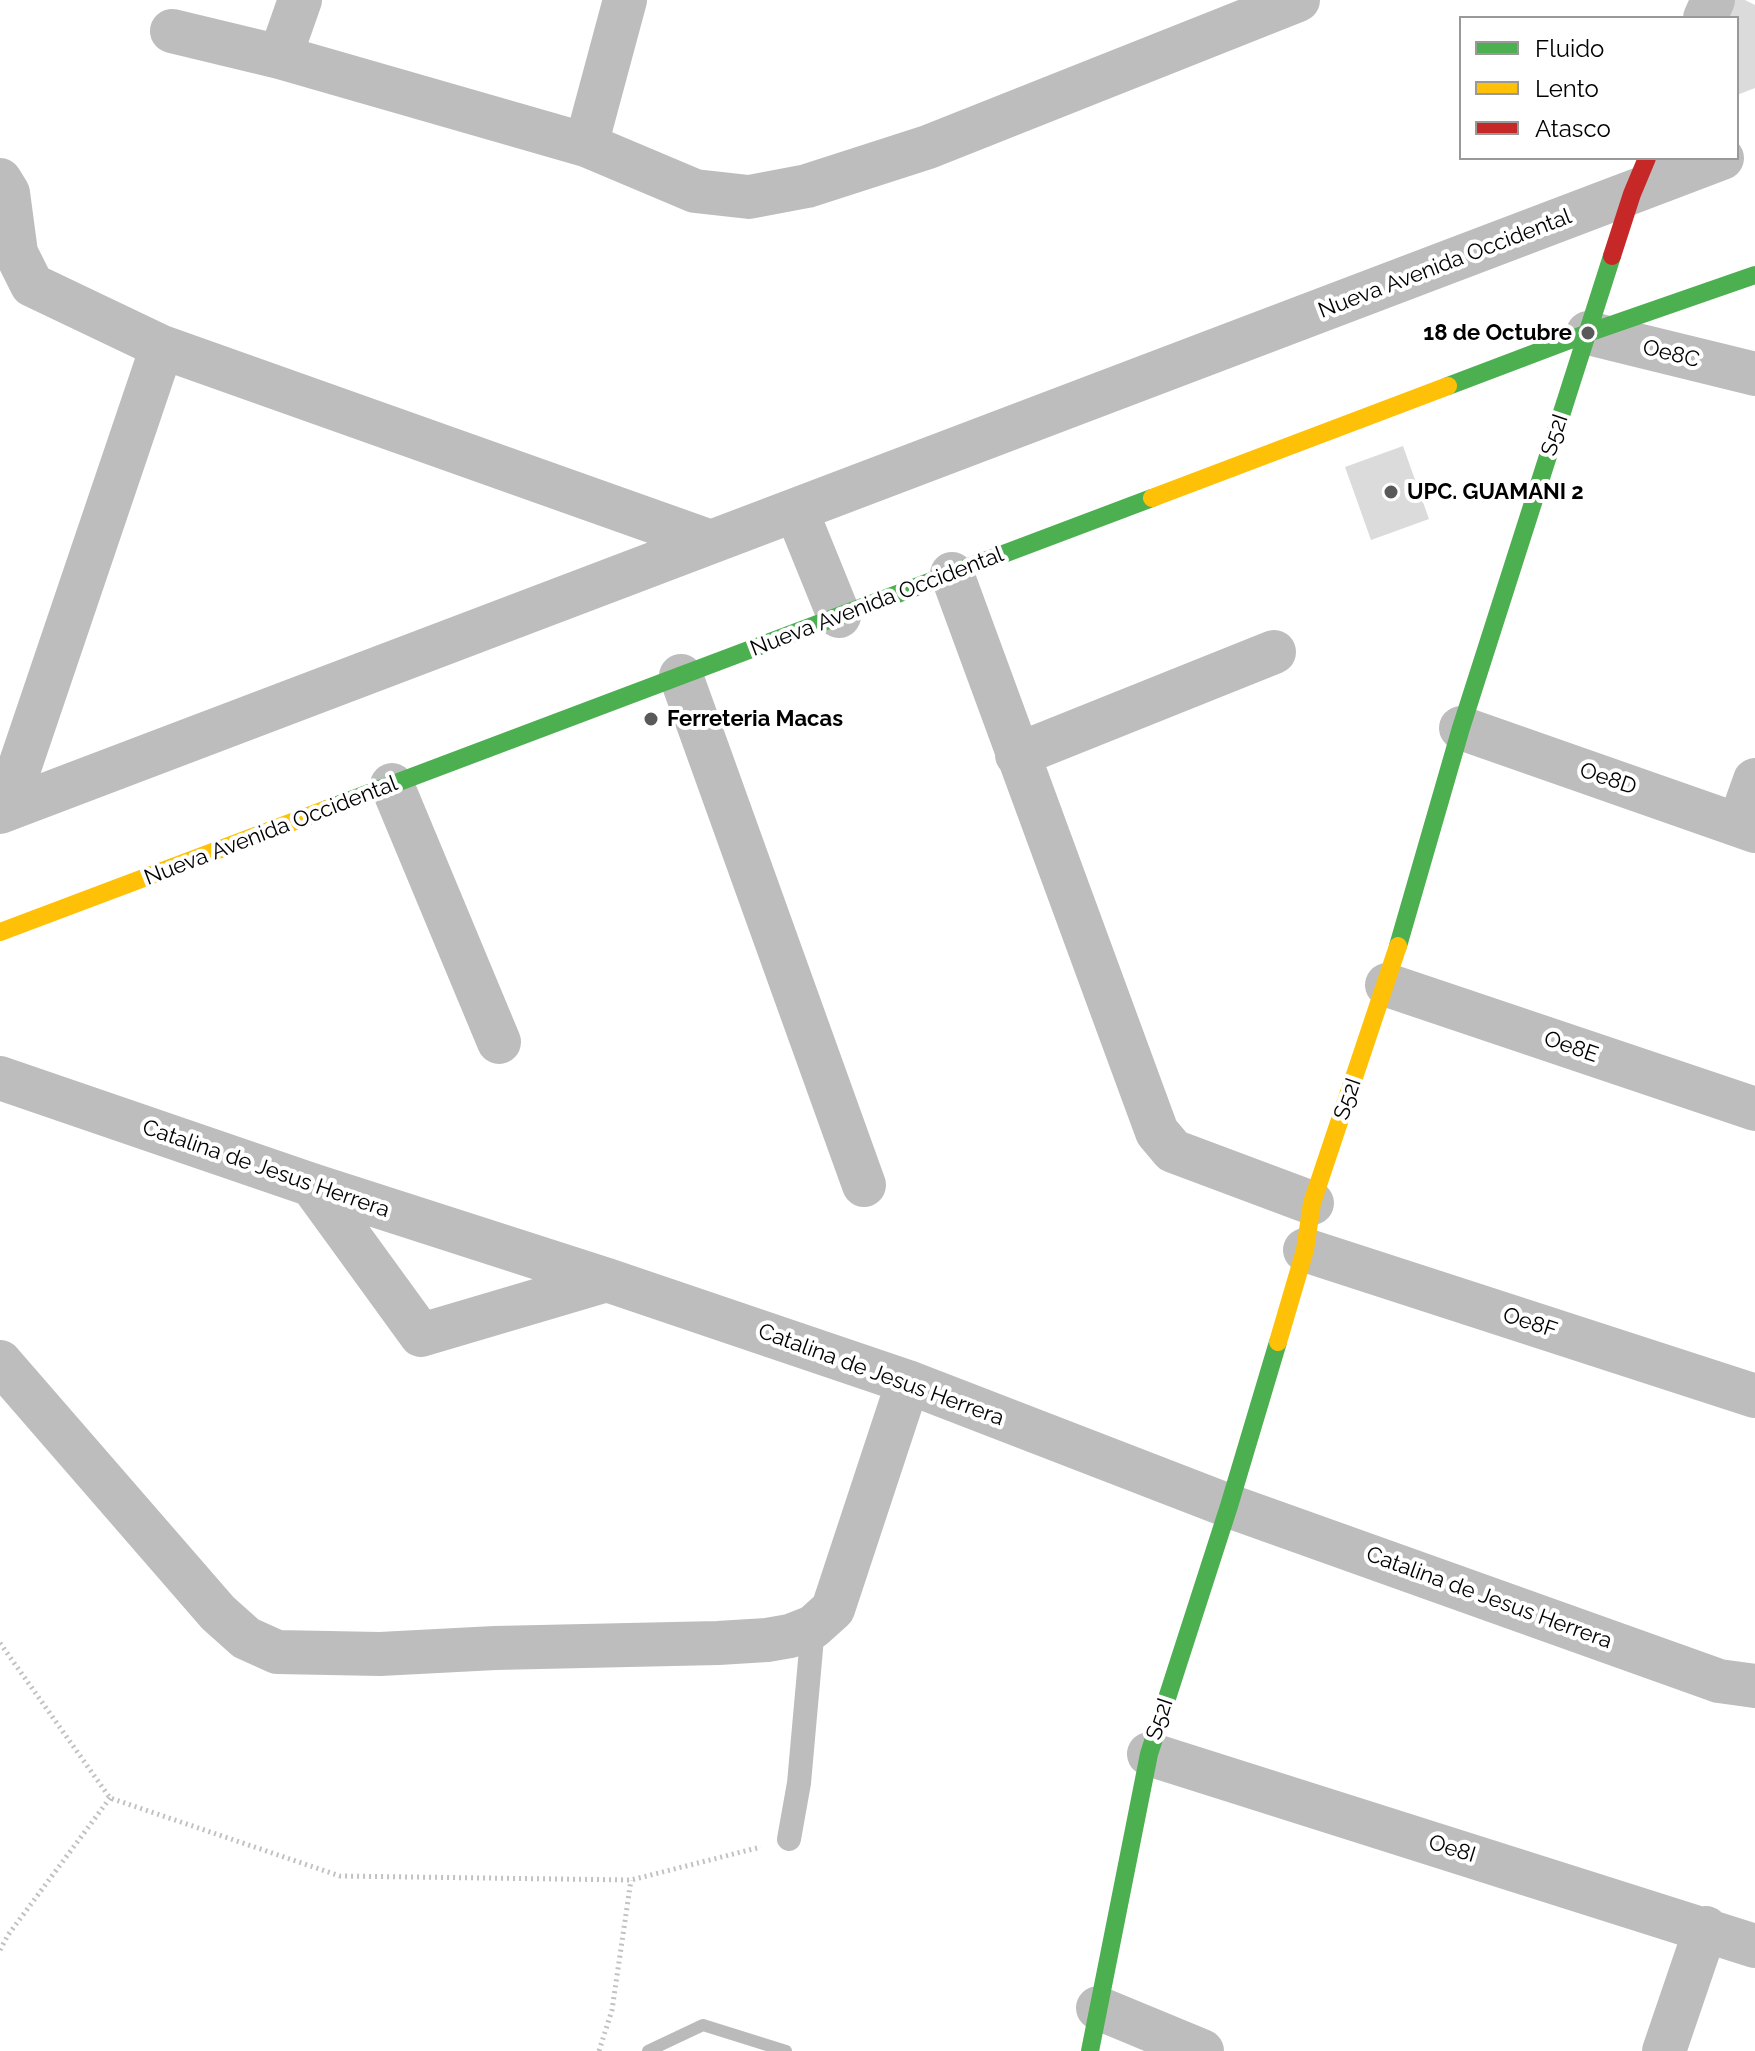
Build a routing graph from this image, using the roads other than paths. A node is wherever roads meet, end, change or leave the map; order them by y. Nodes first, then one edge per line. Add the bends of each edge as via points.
1 (300, 0) edge
2 (625, 0) edge
3 (1298, 0) edge
4 (172, 31) dead end
5 (280, 57) junction
6 (586, 145) junction
7 (1713, 160) edge
8 (1639, 176) edge
9 (0, 180) edge
10 (1755, 275) edge
11 (1588, 333) junction
12 (162, 347) junction
13 (1755, 374) edge
14 (796, 510) junction
15 (711, 542) junction
16 (952, 574) junction
17 (839, 616) junction
18 (1274, 652) dead end
19 (681, 676) junction
20 (1461, 728) junction
21 (1017, 755) junction
22 (1755, 780) edge
23 (392, 785) junction
24 (3, 811) edge
25 (1747, 828) edge
26 (0, 932) edge
27 (1387, 985) junction
28 (499, 1042) dead end
29 (0, 1078) edge
30 (1755, 1109) edge
31 (312, 1185) junction
32 (864, 1185) dead end
33 (1312, 1203) junction
34 (1305, 1250) junction
35 (607, 1280) junction
36 (0, 1362) edge
37 (908, 1382) junction
38 (1755, 1396) edge
39 (1229, 1506) junction
40 (813, 1627) junction
41 (1755, 1686) edge
42 (1149, 1754) junction
43 (789, 1839) road end
44 (1706, 1928) junction
45 (1755, 1946) edge
46 (1098, 2008) junction
47 (1090, 2051) edge
48 (1202, 2051) edge
49 (1664, 2051) edge

1 - 5 street
2 - 6 street
3 - 6 street via 928,147 807,186 749,197 695,191
4 - 5 street
5 - 6 street
7 - 8 street, Nueva Avenida Occidental
8 - 11 street, S52I
8 - 14 street, Nueva Avenida Occidental
9 - 12 street via 8,193 16,253 32,285
10 - 11 street, Nueva Avenida Occidental
11 - 13 street, Oe8C
11 - 16 street, Nueva Avenida Occidental
11 - 20 street, S52I
12 - 15 street
12 - 24 street
14 - 15 street, Nueva Avenida Occidental
14 - 17 street
15 - 24 street, Nueva Avenida Occidental
16 - 17 street, Nueva Avenida Occidental
16 - 21 street
17 - 19 street, Nueva Avenida Occidental
18 - 21 street
19 - 23 street, Nueva Avenida Occidental
19 - 32 street
20 - 25 street, Oe8D
20 - 27 street, S52I
21 - 33 street via 1157,1132 1173,1151
22 - 25 street
23 - 26 street, Nueva Avenida Occidental
23 - 28 street
27 - 30 street, Oe8E
27 - 33 street, S52I
29 - 31 street, Catalina de Jesus Herrera
31 - 35 street, Catalina de Jesus Herrera
31 - 35 street via 421,1335
33 - 34 street, S52I
34 - 38 street, Oe8F
34 - 39 street, S52I
35 - 37 street, Catalina de Jesus Herrera
36 - 40 street via 218,1613 246,1638 277,1652 380,1654 718,1643 790,1636
37 - 39 street, Catalina de Jesus Herrera
37 - 40 street via 833,1609
39 - 41 street, Catalina de Jesus Herrera via 1719,1681
39 - 42 street, S52I
40 - 43 lane
42 - 44 street, Oe8I
42 - 46 street, S52I
44 - 45 street, Oe8I
44 - 49 street
46 - 47 street, S52I
46 - 48 street

